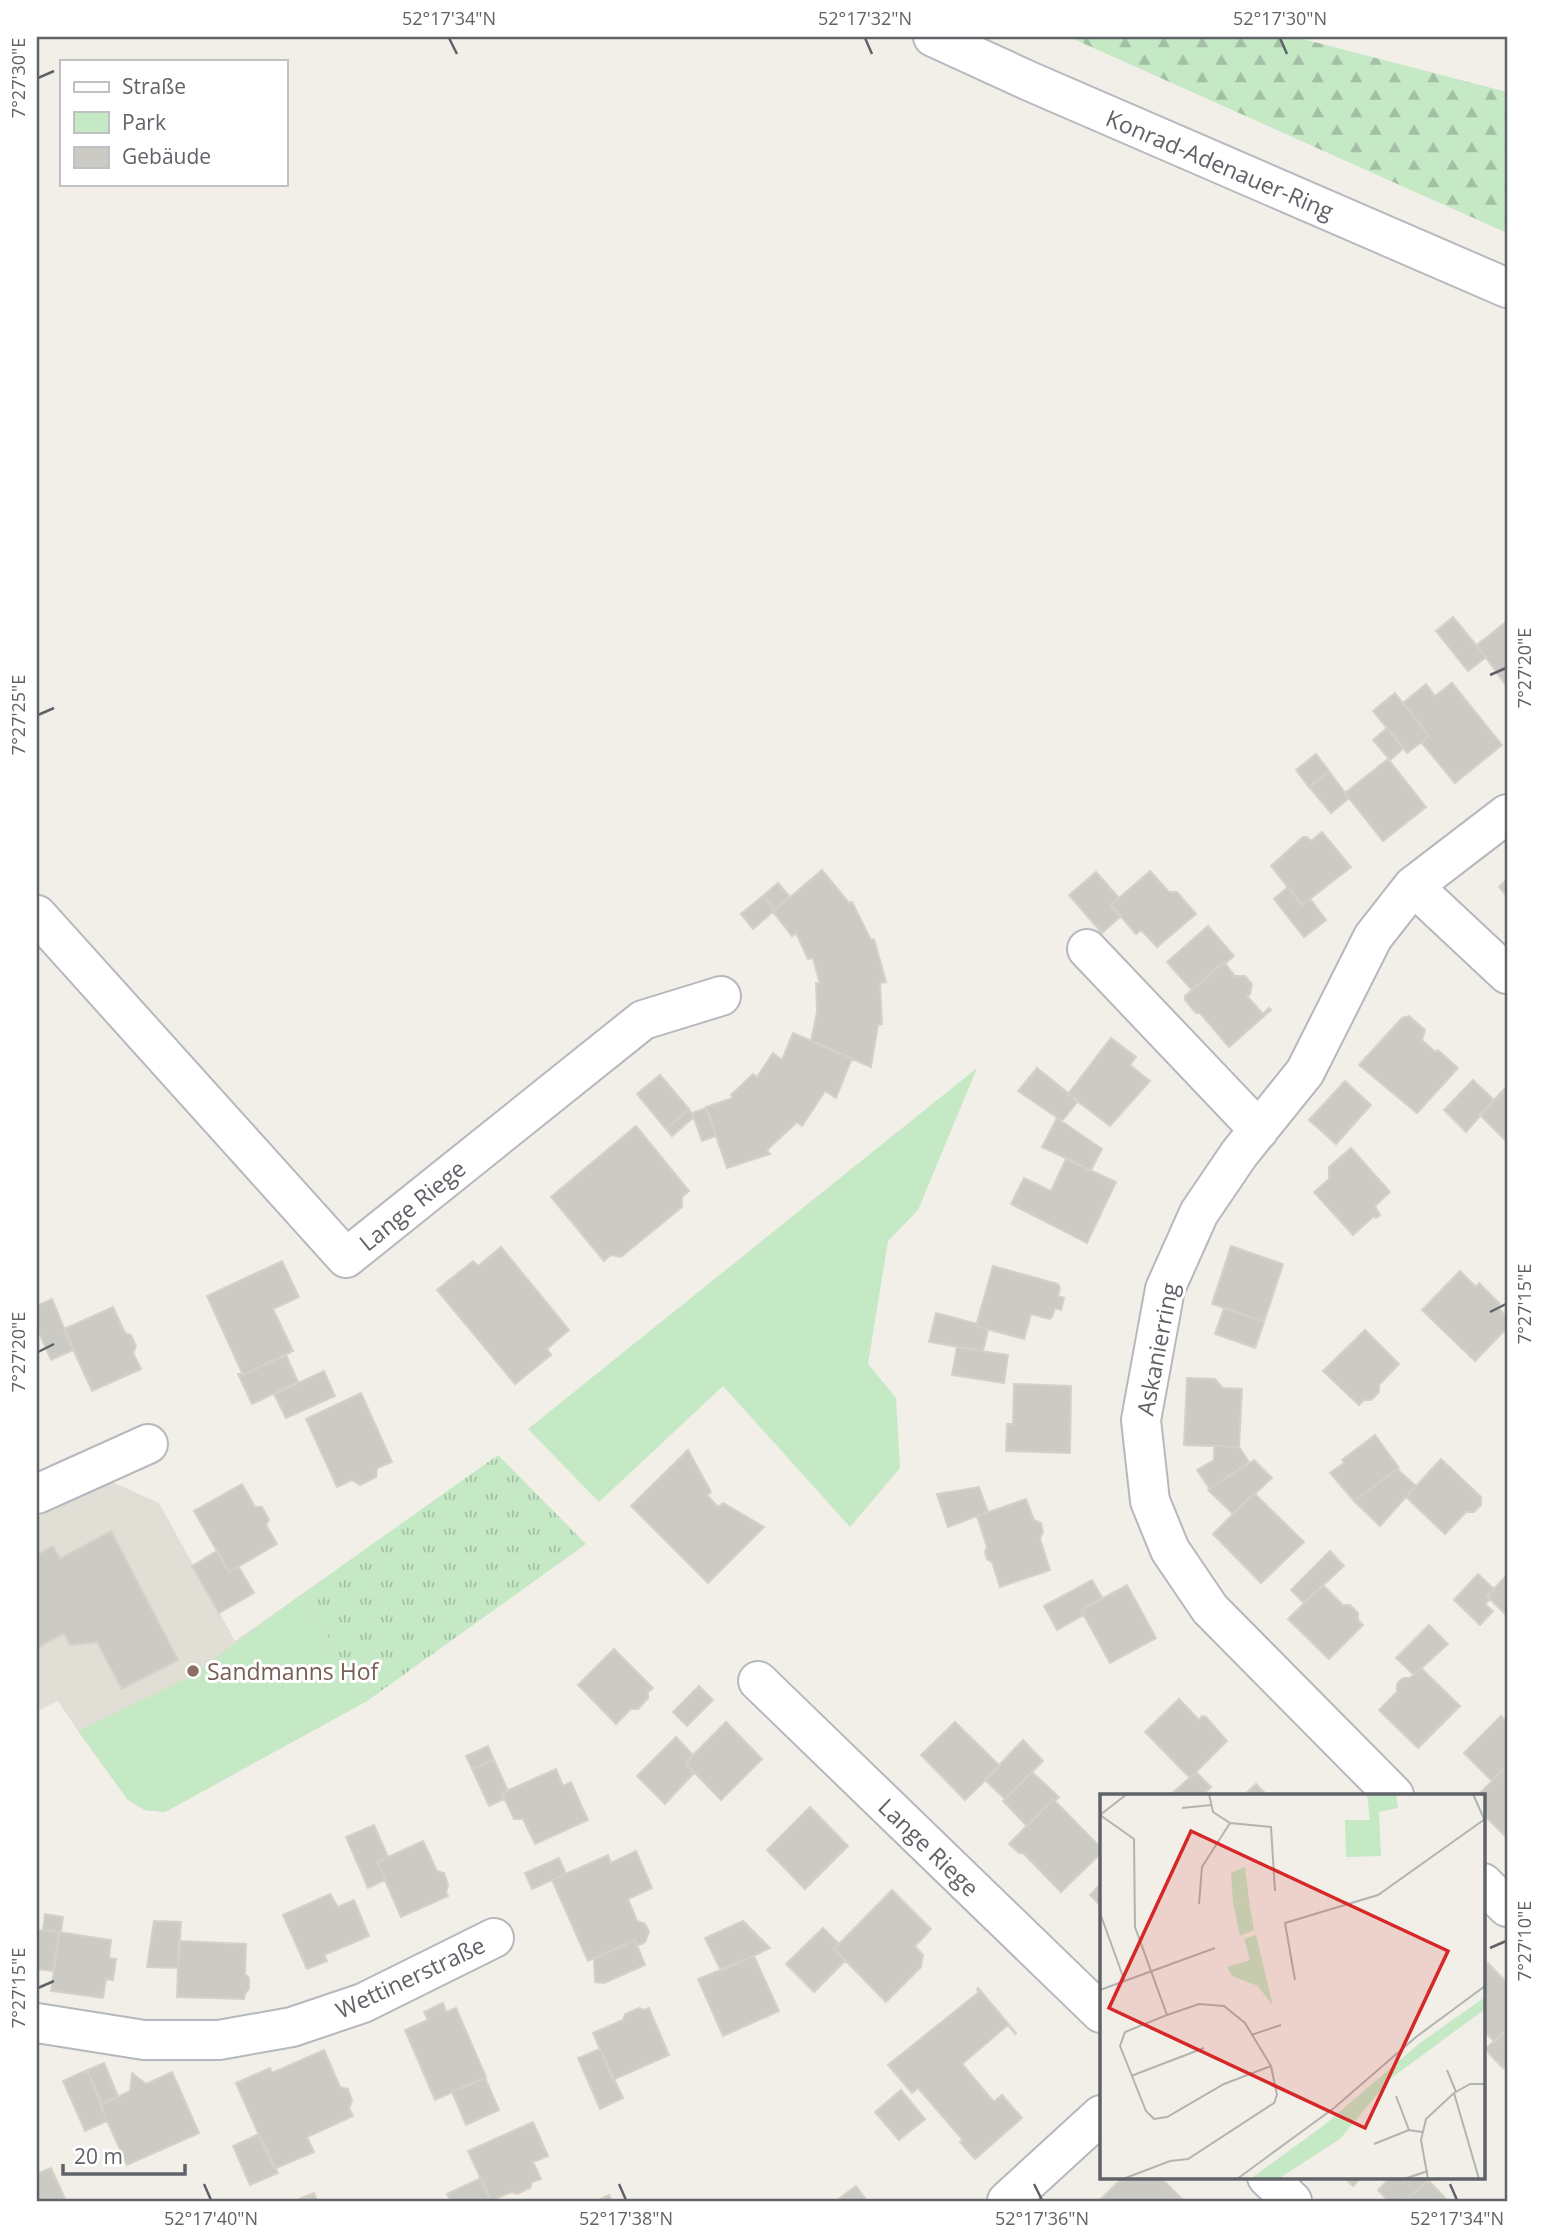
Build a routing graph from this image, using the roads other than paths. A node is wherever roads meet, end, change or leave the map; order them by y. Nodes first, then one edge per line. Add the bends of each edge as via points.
1 (933, 37) edge
2 (1507, 288) edge
3 (1507, 814) edge
4 (1413, 886) junction
5 (37, 915) edge
6 (1087, 948) dead end
7 (1507, 974) edge
8 (721, 996) dead end
9 (1259, 1130) junction
10 (148, 1444) dead end
11 (37, 1494) edge
12 (758, 1681) dead end
13 (1393, 1794) edge
14 (1484, 1884) edge
15 (1507, 1907) edge
16 (494, 1938) dead end
17 (1100, 2012) edge
18 (37, 2024) edge
19 (1100, 2116) edge
20 (1268, 2178) edge
21 (1007, 2201) edge
22 (1292, 2201) edge

1 - 2 street, Konrad-Adenauer-Ring
3 - 4 street, Askanierring
4 - 7 street
4 - 9 street, Askanierring via 1373,937 1306,1072
5 - 8 street, Lange Riege via 346,1258 643,1020
6 - 9 street
9 - 13 street, Askanierring via 1199,1213 1165,1289 1141,1420 1150,1501 1170,1550 1210,1609
10 - 11 street
12 - 17 street, Lange Riege
14 - 15 street
16 - 18 street, Wettinerstraße via 363,2003 292,2027 219,2039 144,2040
19 - 21 street
20 - 22 street

